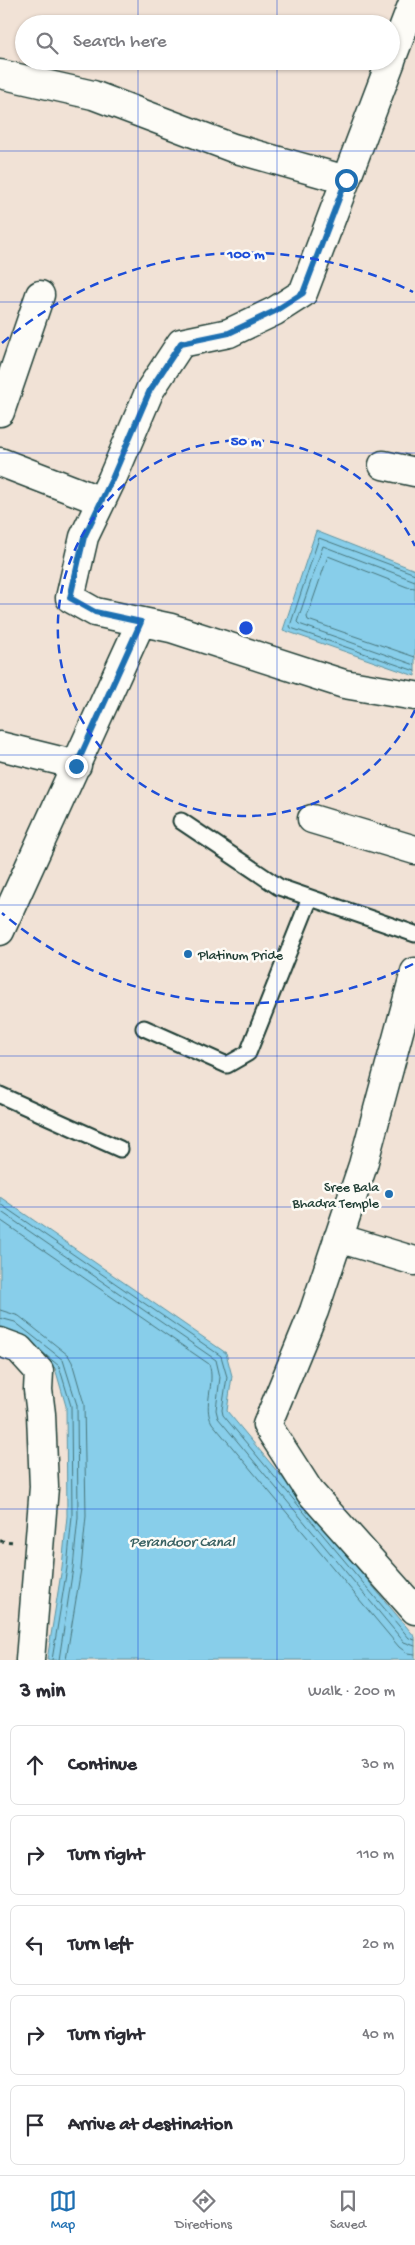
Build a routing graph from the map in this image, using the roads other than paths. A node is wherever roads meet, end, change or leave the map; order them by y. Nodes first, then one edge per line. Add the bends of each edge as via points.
1 (414, 0) edge
2 (400, 37) edge
3 (387, 70) edge
4 (0, 74) edge
5 (346, 180) junction
6 (40, 295) dead end
7 (0, 412) edge
8 (0, 462) edge
9 (383, 465) dead end
10 (415, 472) edge
11 (101, 501) junction
12 (141, 622) junction
13 (415, 696) edge
14 (0, 746) edge
15 (76, 766) junction
16 (312, 819) dead end
17 (181, 821) dead end
18 (415, 850) edge
19 (310, 898) junction
20 (0, 931) edge
21 (415, 934) edge
22 (415, 972) edge
23 (144, 1028) dead end
24 (0, 1095) edge
25 (120, 1149) dead end
26 (338, 1238) junction
27 (415, 1261) edge
28 (0, 1342) edge
29 (411, 1594) edge
30 (30, 1660) edge

1 - 2 street
3 - 5 street
4 - 5 street via 93,95 233,148
5 - 11 street via 303,293 275,311 229,333 181,343 150,390
6 - 7 street
8 - 11 street
9 - 10 street
11 - 12 street via 84,537 70,598 95,612
12 - 13 street via 171,628 344,684
12 - 15 street
14 - 15 street
15 - 20 street
16 - 18 street
17 - 19 lane via 279,887
19 - 21 lane
19 - 23 lane via 248,1053 227,1065
22 - 26 street via 363,1165
24 - 25 lane
26 - 27 street
26 - 29 street via 314,1311 267,1425 310,1492
28 - 30 street via 19,1349 39,1371 44,1487

